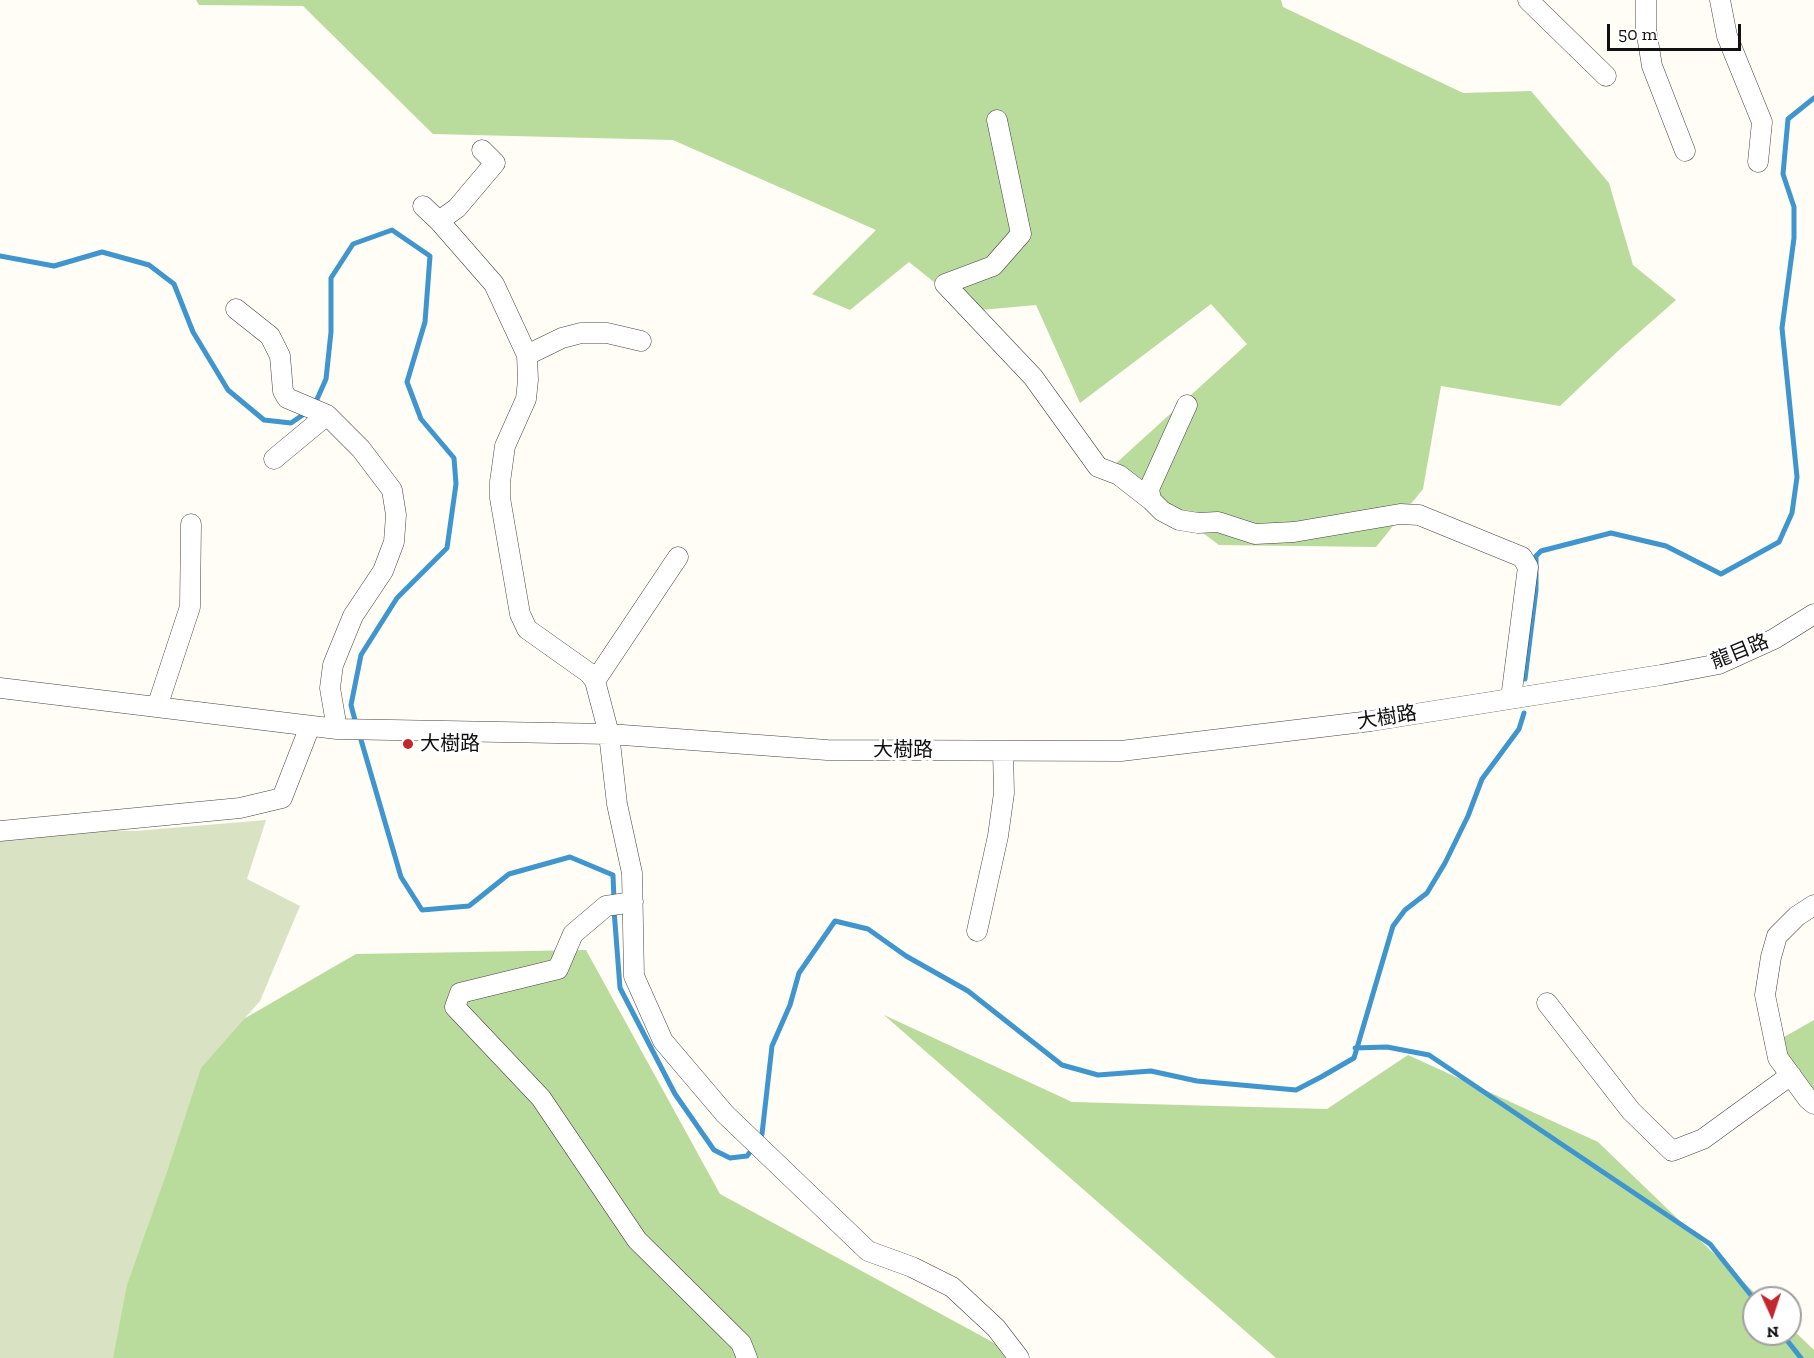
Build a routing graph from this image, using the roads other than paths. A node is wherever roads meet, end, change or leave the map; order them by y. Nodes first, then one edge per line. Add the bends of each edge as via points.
1 (1528, 0) edge
2 (1646, 0) edge
3 (1720, 0) edge
4 (1606, 76) dead end
5 (997, 120) dead end
6 (482, 150) dead end
7 (1685, 151) dead end
8 (1758, 162) dead end
9 (423, 206) dead end
10 (439, 221) junction
11 (236, 309) dead end
12 (641, 341) dead end
13 (527, 355) junction
14 (1187, 405) dead end
15 (327, 415) junction
16 (274, 459) dead end
17 (1151, 500) junction
18 (191, 524) dead end
19 (678, 557) dead end
20 (1814, 615) edge
21 (1661, 675) joint
22 (595, 681) junction
23 (0, 688) edge
24 (1511, 698) junction
25 (157, 707) junction
26 (310, 726) junction
27 (337, 729) junction
28 (609, 734) junction
29 (1003, 751) junction
30 (0, 831) edge
31 (633, 902) junction
32 (1814, 905) edge
33 (977, 931) dead end
34 (1547, 1003) dead end
35 (1791, 1075) junction
36 (1814, 1104) edge
37 (747, 1358) edge
38 (1018, 1358) edge

1 - 4 street
2 - 7 street via 1652,66
3 - 8 street via 1726,36 1762,122
5 - 17 street via 1021,234 993,266 945,284 1034,377 1098,467 1119,475
6 - 10 street via 495,163 457,208
9 - 10 street
10 - 13 street via 494,284
11 - 15 street via 270,336 280,356 287,398
12 - 13 street via 607,333 581,333
13 - 22 street via 526,399 505,446 500,482 520,614 527,629
14 - 17 street via 1149,489
15 - 16 street
15 - 27 street via 361,449 392,490 396,515 394,542 383,571 353,616 333,665 330,688
17 - 24 street via 1179,520 1218,522 1255,534 1294,532 1400,514 1419,515 1522,557 1528,567
18 - 25 street via 190,607
19 - 22 street
20 - 21 street, 龍目路 via 1719,664
21 - 24 street, 大樹路
22 - 28 street
23 - 25 street, 大樹路
24 - 29 street, 大樹路 via 1371,721 1121,752
25 - 26 street, 大樹路
26 - 27 street, 大樹路
26 - 30 street via 282,798 240,808
27 - 28 street, 大樹路
28 - 29 street, 大樹路 via 827,750
28 - 31 street via 617,804 632,873
29 - 33 street via 1004,793 998,836
31 - 37 street via 606,906 573,934 558,969 460,993 456,1007 541,1098 637,1240 741,1343
31 - 38 street via 634,976 663,1041 726,1114 868,1251 952,1287 996,1328
32 - 35 street via 1777,936 1765,995 1778,1058
34 - 35 street via 1631,1111 1672,1151 1703,1139
35 - 36 street

